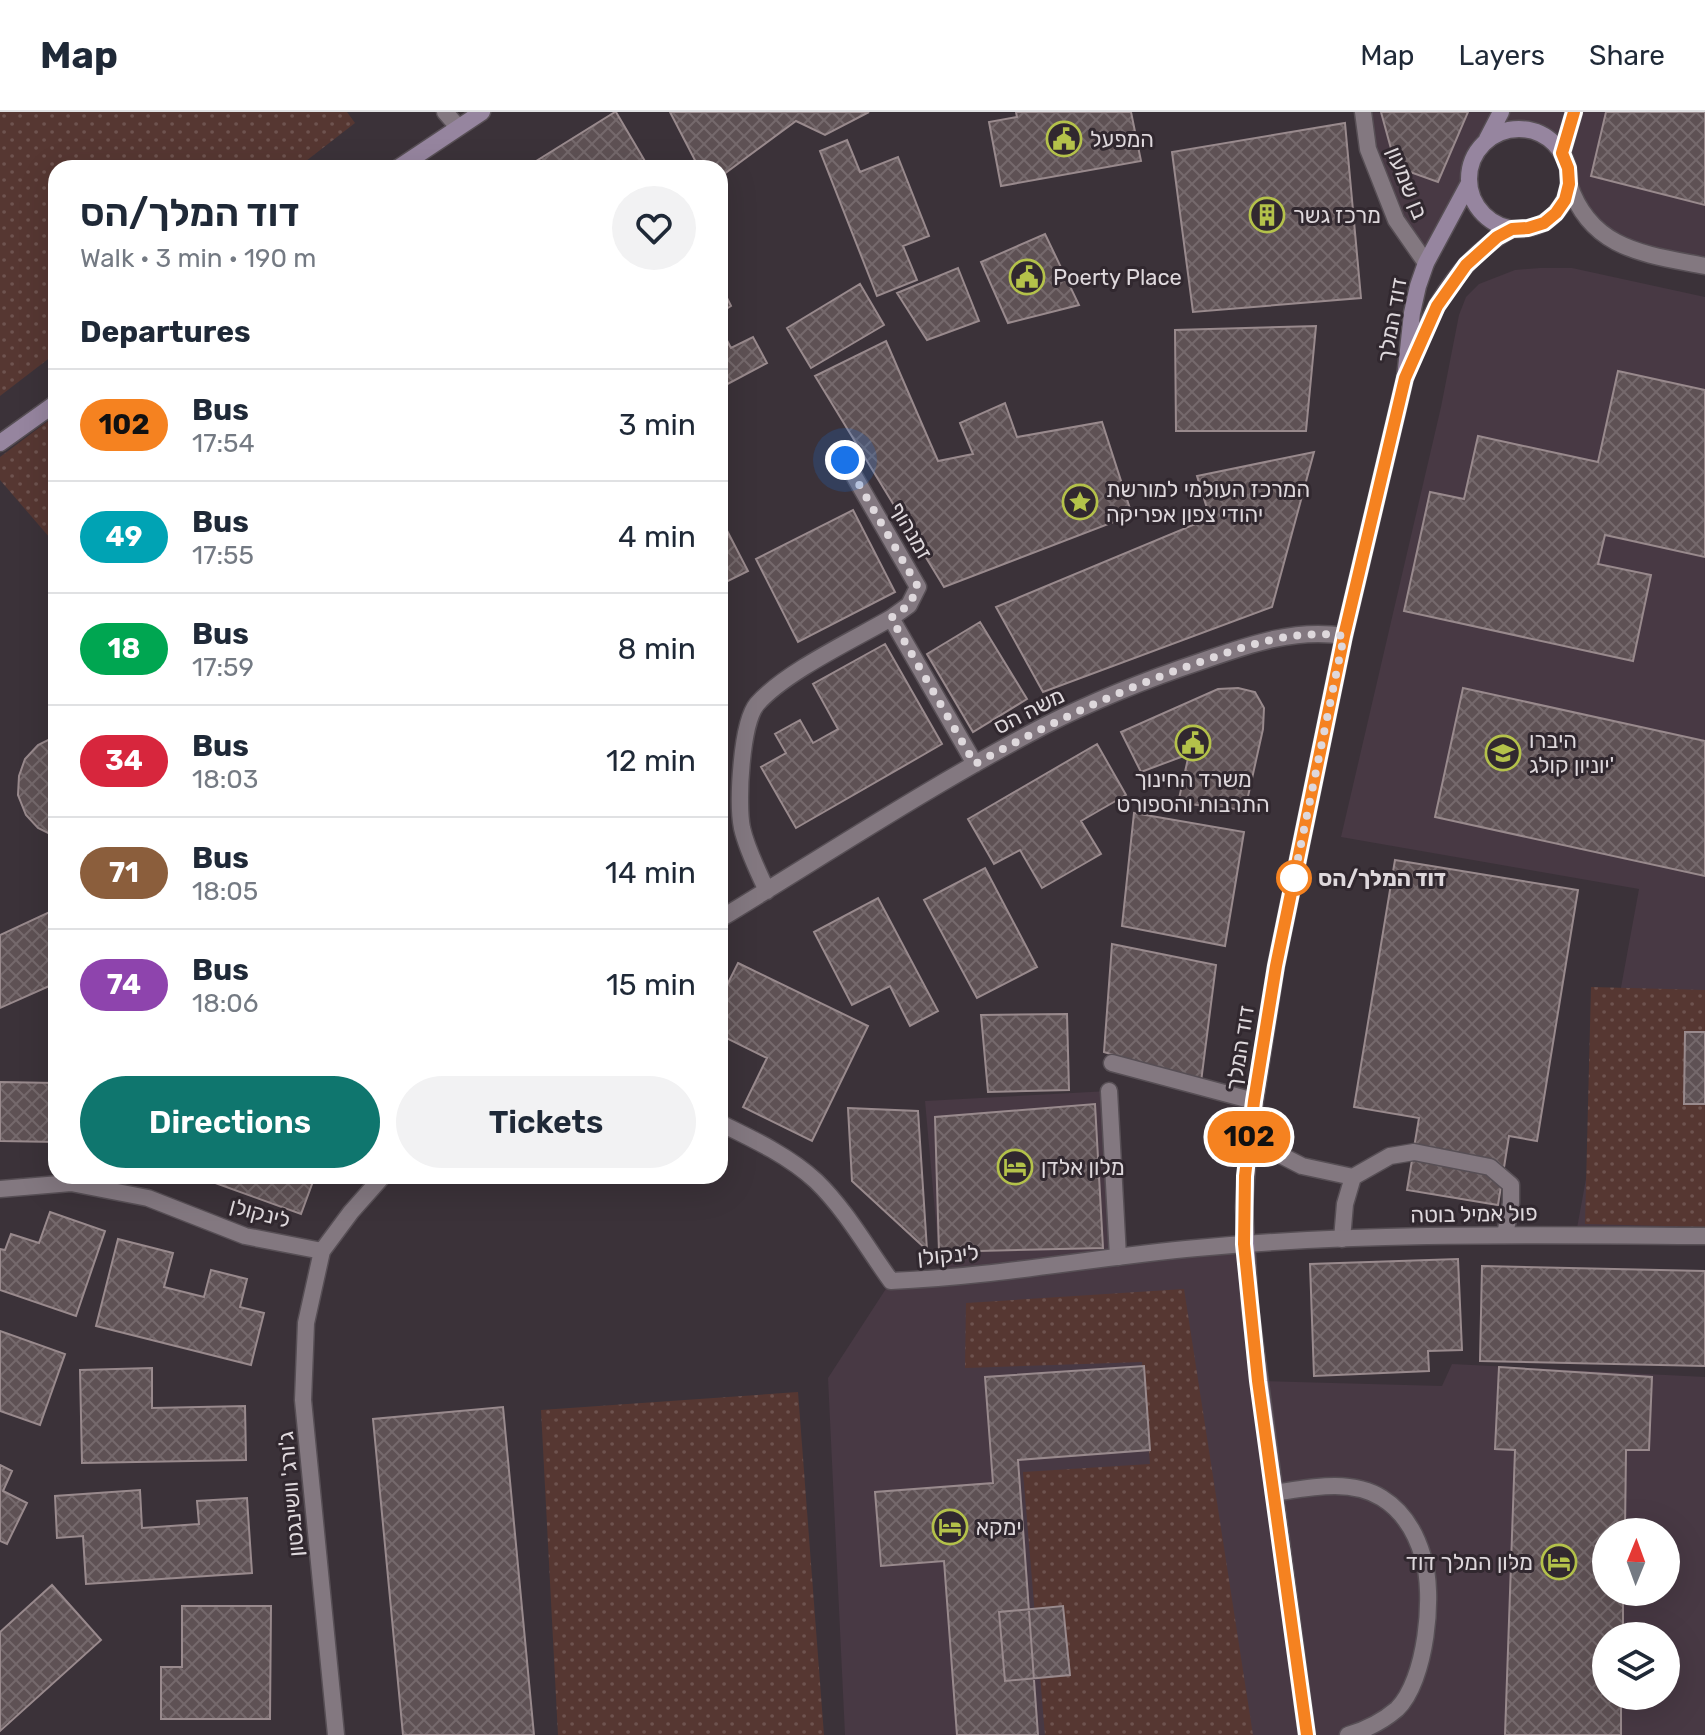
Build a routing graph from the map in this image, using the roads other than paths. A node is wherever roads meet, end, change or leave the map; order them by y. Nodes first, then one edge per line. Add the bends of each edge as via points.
1 (445, 112) edge
2 (482, 112) edge
3 (1363, 112) edge
4 (1501, 112) edge
5 (1574, 112) edge
6 (458, 127) junction
7 (1487, 140) junction
8 (1562, 153) junction
9 (410, 160) edge
10 (1569, 184) junction
11 (1468, 185) junction
12 (1512, 229) junction
13 (1426, 263) junction
14 (1705, 266) edge
15 (1405, 378) junction
16 (48, 409) edge
17 (0, 443) edge
18 (845, 460) dead end
19 (891, 618) junction
20 (1344, 636) junction
21 (975, 764) junction
22 (767, 891) junction
23 (728, 914) edge
24 (1112, 1063) dead end
25 (1109, 1091) dead end
26 (1254, 1101) junction
27 (728, 1127) edge
28 (1249, 1139) junction
29 (1353, 1177) junction
30 (59, 1184) edge
31 (76, 1184) edge
32 (376, 1184) edge
33 (0, 1189) edge
34 (1505, 1235) junction
35 (1705, 1236) edge
36 (1342, 1239) junction
37 (1244, 1244) junction
38 (322, 1251) junction
39 (1118, 1257) junction
40 (1274, 1493) junction
41 (336, 1735) edge
42 (1307, 1735) edge
43 (1348, 1735) edge

1 - 6 street
2 - 6 street
3 - 13 street, בן שמעון via 1368,149 1396,220
4 - 7 street
5 - 8 street
6 - 9 street
7 - 8 street via 1519,129 1551,140
7 - 11 street via 1469,169
8 - 10 street
10 - 12 street via 1565,200 1544,223
10 - 14 street via 1575,203 1607,238 1644,253
11 - 12 street via 1483,216
11 - 13 street, דוד המלך
12 - 15 street, דוד המלך via 1482,249 1451,283
13 - 15 street, דוד המלך via 1412,313
15 - 20 street, דוד המלך
16 - 17 street
18 - 19 street, זמנהוף via 918,587 909,605
19 - 21 street
19 - 22 street via 782,682 755,705 744,733 740,802 742,828
20 - 21 street, משה הס via 1286,636 1156,677 1045,725
20 - 26 street, דוד המלך via 1276,966
21 - 22 street, משה הס
22 - 23 street, משה הס
24 - 26 street
25 - 39 street
26 - 28 street, דוד המלך
27 - 39 street, לינקולן via 815,1180 891,1281
28 - 29 street via 1302,1166
28 - 37 street, דוד המלך
29 - 34 street via 1390,1156 1414,1152 1490,1167 1511,1185
29 - 36 street
30 - 33 street, לינקולן
31 - 38 street, לינקולן via 148,1198 245,1236
32 - 38 street
34 - 35 street, פול אמיל בוטה
34 - 36 street, פול אמיל בוטה
36 - 37 street, פול אמיל בוטה
37 - 39 street, לינקולן
37 - 40 street, דוד המלך
38 - 41 street, ג'ורג' וושינגטון via 306,1323 303,1400
40 - 42 street, דוד המלך
40 - 43 street via 1336,1486 1380,1496 1399,1511 1424,1559 1425,1634 1414,1684 1398,1708

